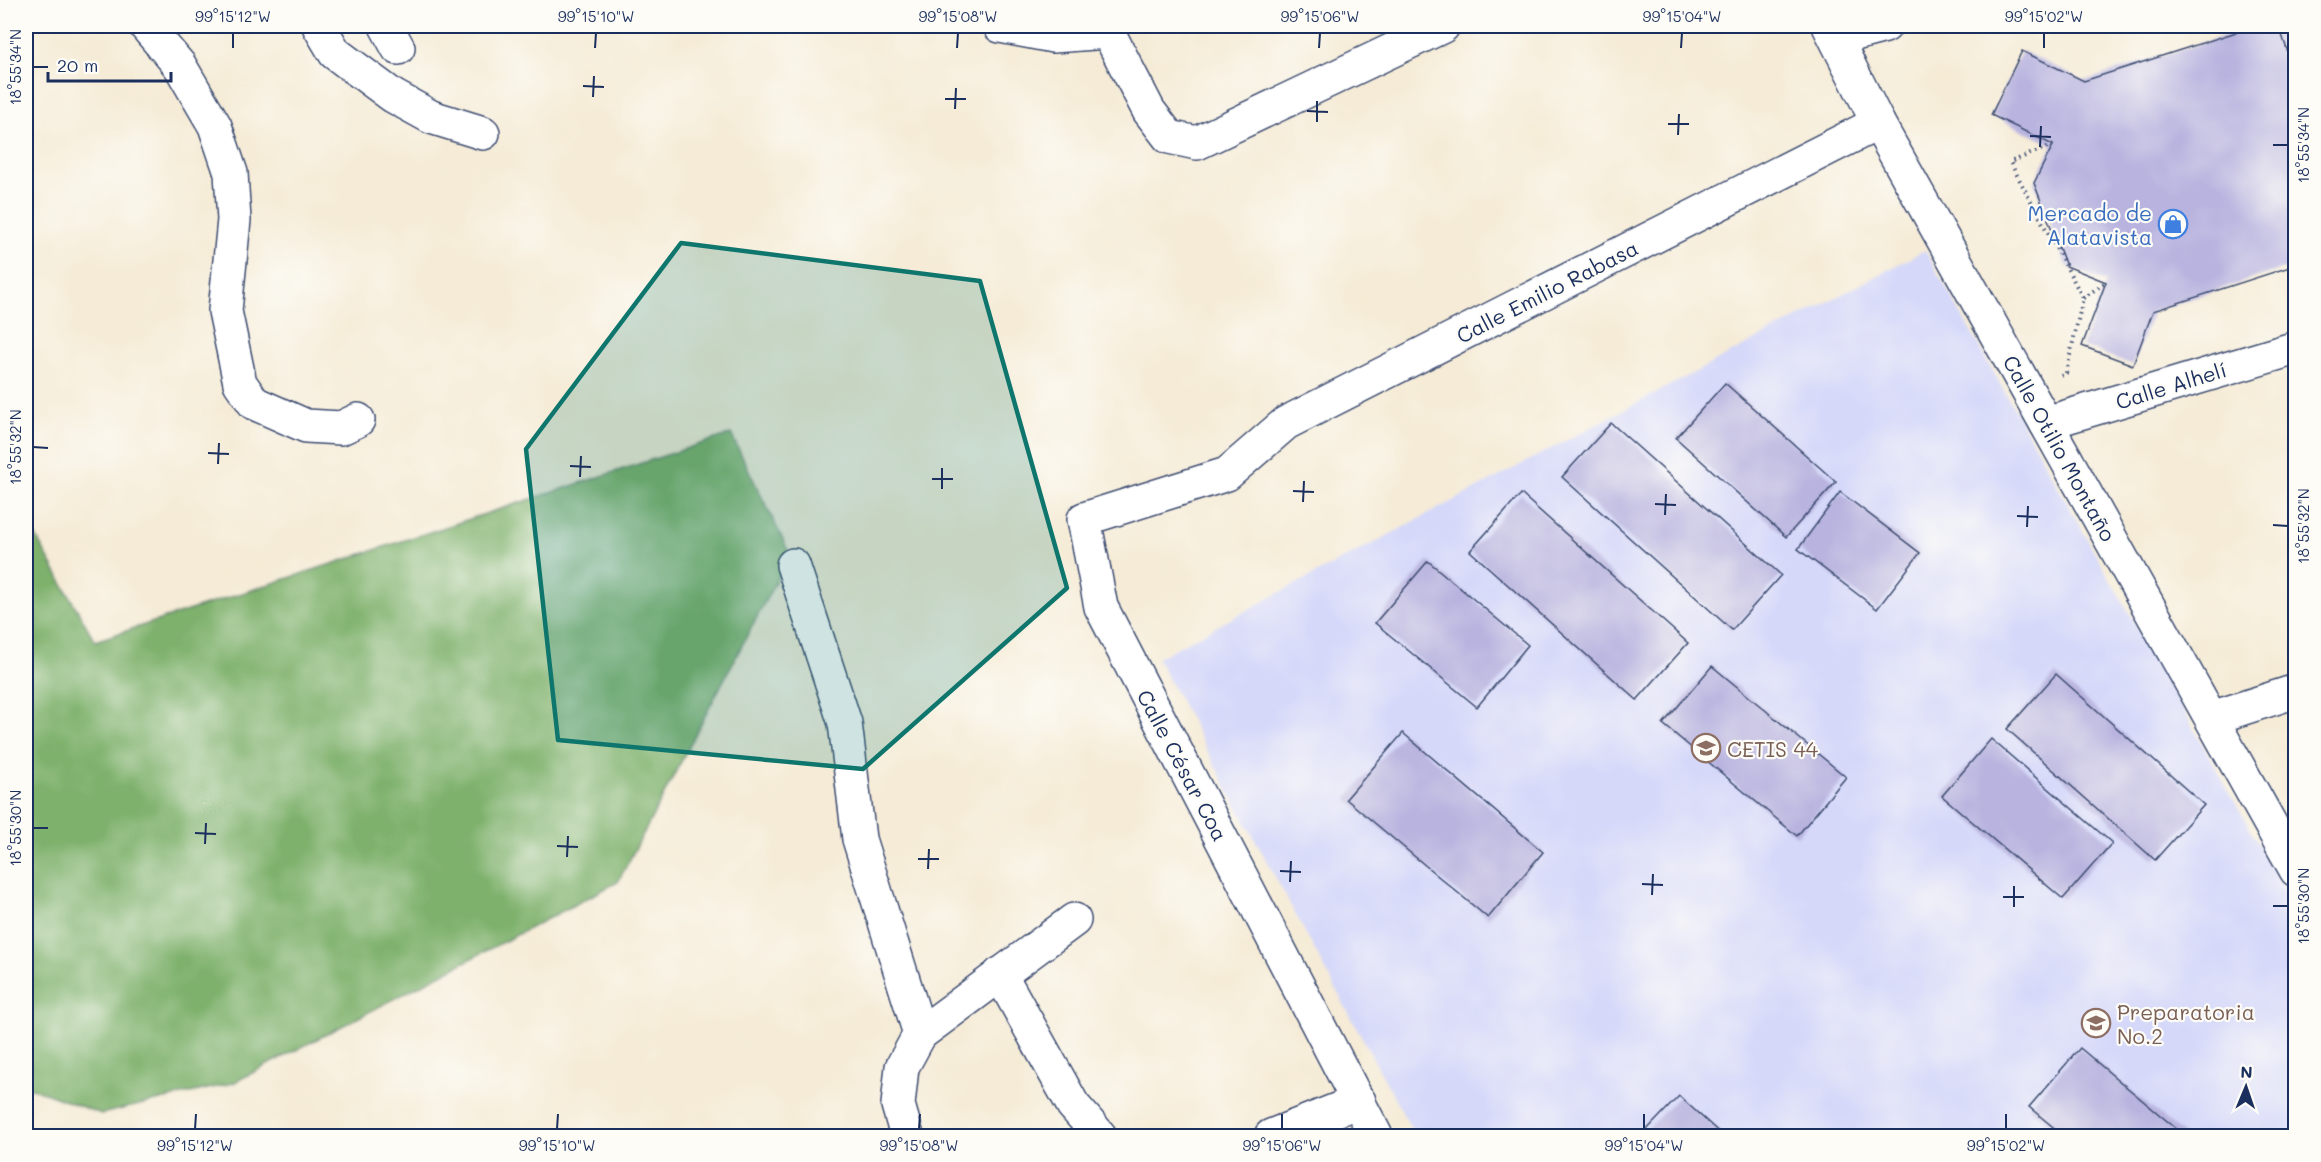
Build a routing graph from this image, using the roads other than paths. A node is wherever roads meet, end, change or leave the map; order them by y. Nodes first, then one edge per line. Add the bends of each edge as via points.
1 (146, 26) edge
2 (319, 26) edge
3 (386, 26) edge
4 (409, 26) edge
5 (999, 26) edge
6 (1443, 26) edge
7 (1885, 26) edge
8 (1106, 29) edge
9 (1832, 32) edge
10 (1878, 123) junction
11 (483, 133) dead end
12 (2295, 348) edge
13 (2039, 411) junction
14 (358, 420) dead end
15 (1227, 474) joint
16 (793, 565) dead end
17 (2295, 691) edge
18 (2212, 717) junction
19 (2295, 870) edge
20 (1074, 920) dead end
21 (1000, 974) junction
22 (920, 1034) junction
23 (1359, 1101) junction
24 (907, 1137) edge
25 (1100, 1137) edge
26 (1270, 1137) edge
27 (1376, 1137) edge

1 - 14 street via 180,66 215,126 231,173 234,220 225,311 240,383 254,403 306,426 341,428
2 - 11 street via 335,53 393,96 431,117
3 - 4 street via 398,48
5 - 8 street via 1053,36
6 - 8 street via 1197,143 1169,136 1149,111
7 - 9 street
9 - 10 street, Calle Otilio Montaño
10 - 13 street, Calle Otilio Montaño
10 - 15 street, Calle Emilio Rabasa via 1286,423
12 - 13 street, Calle Alhelí
13 - 18 street, Calle Otilio Montaño
15 - 23 street, Calle César Coa via 1084,519 1101,608
16 - 22 street via 845,723 859,839
17 - 18 street
18 - 19 street, Calle Otilio Montaño
20 - 21 street
21 - 22 street
21 - 25 street via 1073,1105
22 - 24 street via 902,1067 898,1105
23 - 26 street
23 - 27 street, Calle César Coa

